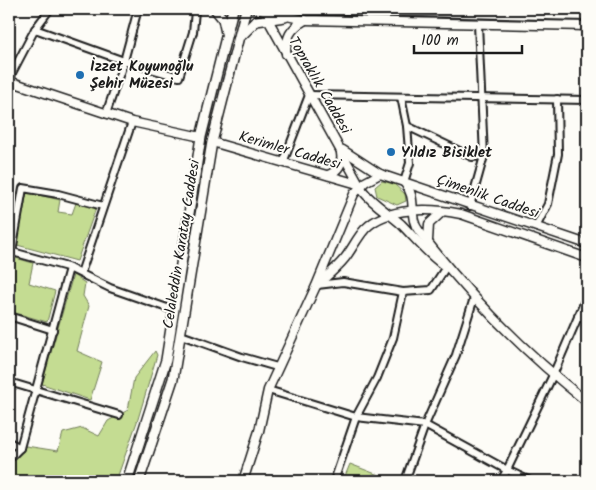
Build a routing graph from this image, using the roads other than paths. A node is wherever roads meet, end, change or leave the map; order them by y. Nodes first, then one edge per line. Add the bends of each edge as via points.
1 (50, 9) edge
2 (138, 9) edge
3 (215, 9) edge
4 (233, 9) edge
5 (246, 9) edge
6 (257, 9) edge
7 (300, 9) edge
8 (195, 11) dead end
9 (461, 11) edge
10 (587, 16) edge
11 (285, 17) junction
12 (267, 18) junction
13 (305, 20) junction
14 (478, 24) junction
15 (587, 26) edge
16 (35, 28) junction
17 (226, 38) junction
18 (237, 41) junction
19 (286, 56) junction
20 (124, 61) junction
21 (9, 83) edge
22 (309, 95) junction
23 (401, 97) junction
24 (481, 98) junction
25 (557, 99) junction
26 (587, 100) edge
27 (106, 114) junction
28 (132, 122) junction
29 (407, 126) junction
30 (201, 137) junction
31 (212, 142) junction
32 (341, 148) junction
33 (484, 156) junction
34 (283, 163) junction
35 (380, 174) junction
36 (328, 175) junction
37 (404, 182) junction
38 (361, 185) junction
39 (103, 206) junction
40 (470, 206) junction
41 (413, 211) junction
42 (445, 211) junction
43 (391, 215) junction
44 (536, 227) junction
45 (428, 241) junction
46 (587, 244) edge
47 (11, 251) edge
48 (587, 258) edge
49 (446, 267) junction
50 (70, 268) junction
51 (81, 273) junction
52 (316, 286) junction
53 (403, 292) junction
54 (587, 296) edge
55 (474, 298) junction
56 (173, 310) junction
57 (578, 316) junction
58 (12, 317) dead end
59 (587, 319) edge
60 (53, 330) junction
61 (181, 335) junction
62 (277, 367) junction
63 (553, 375) junction
64 (9, 382) edge
65 (36, 390) junction
66 (268, 390) junction
67 (587, 402) edge
68 (119, 414) dead end
69 (356, 417) junction
70 (425, 425) junction
71 (9, 442) edge
72 (20, 448) junction
73 (9, 459) edge
74 (507, 470) junction
75 (127, 481) edge
76 (139, 481) edge
77 (243, 481) edge
78 (334, 481) edge
79 (405, 481) edge
80 (502, 481) edge
81 (530, 481) edge

1 - 16 street
2 - 20 street
3 - 17 main road via 223,19
4 - 17 main road, Celaleddin Karatay Caddesi
5 - 18 main road, Celaleddin Karatay Caddesi
6 - 11 street
6 - 12 street, Topraklık Caddesi
7 - 9 street
8 - 20 street via 193,32 179,77
9 - 10 street
11 - 12 main road
11 - 13 street
12 - 18 main road via 251,23
12 - 19 street, Topraklık Caddesi
13 - 14 street
13 - 19 street via 288,34
14 - 15 street
14 - 24 street
16 - 20 street
16 - 21 street
17 - 30 main road, Celaleddin Karatay Caddesi
18 - 31 main road, Celaleddin Karatay Caddesi
19 - 22 street, Topraklık Caddesi
20 - 27 street
21 - 27 street
22 - 23 street
22 - 32 street, Topraklık Caddesi
22 - 34 street
23 - 24 street
23 - 29 street
24 - 25 street
24 - 33 street
25 - 26 street
25 - 44 street via 558,154 548,204
27 - 28 street
28 - 30 street
28 - 39 street
29 - 33 street via 472,157
29 - 37 street via 410,163
30 - 56 main road, Celaleddin Karatay Caddesi
31 - 34 street, Kerimler Caddesi
31 - 61 main road, Celaleddin Karatay Caddesi
32 - 35 street, Topraklık Caddesi
32 - 36 street via 340,166
32 - 38 street, Topraklık Caddesi
33 - 40 street
34 - 36 street, Kerimler Caddesi
35 - 37 street, Çimenlik Caddesi
35 - 38 street
36 - 38 street, Kerimler Caddesi
37 - 40 street, Çimenlik Caddesi
37 - 41 street via 412,192
38 - 43 street, Topraklık Caddesi via 368,197
38 - 52 street via 350,203
39 - 47 street via 23,188
39 - 51 street
40 - 44 street, Çimenlik Caddesi
41 - 42 street, Çimenlik Caddesi
41 - 43 street, Çimenlik Caddesi
41 - 45 street via 415,224
42 - 45 street via 429,224
42 - 48 street, Çimenlik Caddesi
43 - 49 street, Topraklık Caddesi
43 - 52 street, Çimenlik Caddesi via 365,229 339,266
44 - 46 street, Çimenlik Caddesi
45 - 49 street
47 - 50 street
49 - 53 street via 431,290
49 - 55 street
50 - 51 street
50 - 60 street
51 - 56 street via 110,288
52 - 53 street via 350,283
52 - 62 street
53 - 69 street via 393,338
54 - 57 street
55 - 63 street
55 - 70 street via 444,387
56 - 75 main road, Celaleddin Karatay Caddesi via 166,360
57 - 59 street
57 - 63 street
58 - 60 street
60 - 65 street
61 - 62 street
61 - 76 main road, Celaleddin Karatay Caddesi via 173,379
62 - 66 street
63 - 67 street
63 - 74 street
64 - 65 street
65 - 68 street
65 - 72 street
66 - 69 street
66 - 77 street
69 - 70 street
69 - 78 street
70 - 74 street
70 - 79 street
71 - 72 street
72 - 73 street
74 - 80 street
74 - 81 street

